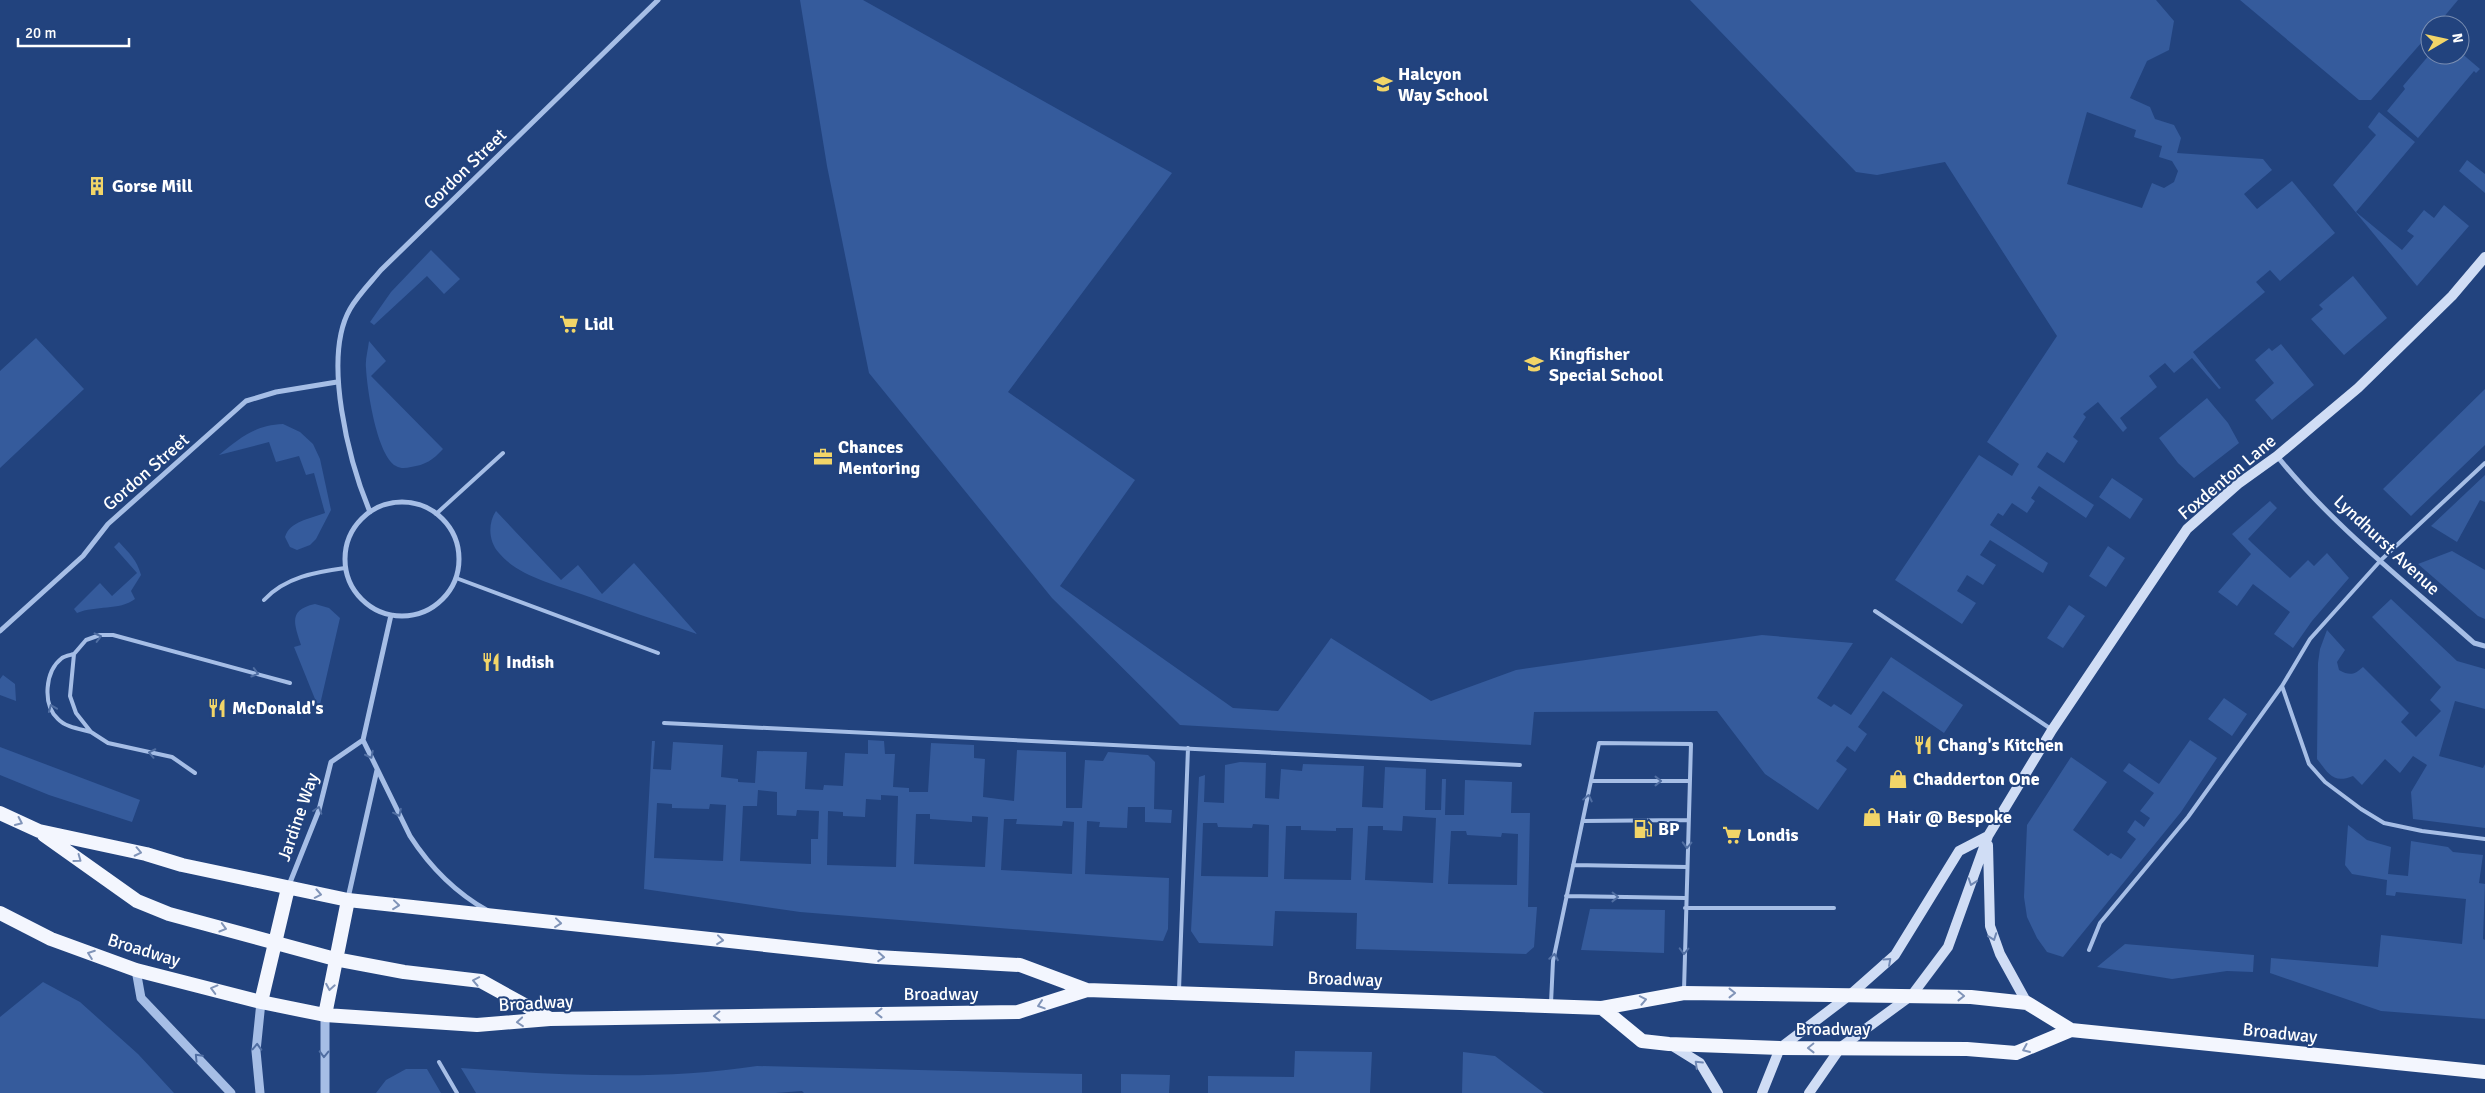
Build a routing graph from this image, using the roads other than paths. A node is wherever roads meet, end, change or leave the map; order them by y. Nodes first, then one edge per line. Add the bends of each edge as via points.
1 (658, 0) edge
2 (2485, 257) edge
3 (337, 382) junction
4 (503, 453) dead end
5 (2277, 456) junction
6 (2485, 463) edge
7 (370, 512) junction
8 (436, 514) junction
9 (2381, 560) junction
10 (346, 568) junction
11 (456, 578) junction
12 (264, 600) dead end
13 (1875, 610) dead end
14 (391, 615) junction
15 (0, 631) edge
16 (2485, 646) edge
17 (658, 653) dead end
18 (74, 654) junction
19 (290, 683) dead end
20 (2282, 686) junction
21 (664, 722) dead end
22 (2052, 730) junction
23 (91, 732) junction
24 (363, 740) junction
25 (1188, 748) junction
26 (1520, 765) dead end
27 (377, 769) junction
28 (195, 773) dead end
29 (1591, 781) junction
30 (1690, 781) junction
31 (0, 813) edge
32 (1688, 820) junction
33 (1583, 821) junction
34 (39, 831) junction
35 (1988, 836) junction
36 (2485, 839) edge
37 (1574, 865) junction
38 (1687, 867) junction
39 (288, 888) junction
40 (1566, 896) junction
41 (1685, 898) junction
42 (348, 900) junction
43 (1685, 908) junction
44 (1834, 908) dead end
45 (0, 914) edge
46 (500, 917) junction
47 (274, 943) junction
48 (2089, 950) dead end
49 (335, 959) junction
50 (136, 970) junction
51 (1087, 990) junction
52 (1179, 992) junction
53 (1684, 993) junction
54 (1852, 994) junction
55 (1912, 995) junction
56 (261, 1002) junction
57 (2028, 1003) junction
58 (1551, 1005) junction
59 (1602, 1008) junction
60 (325, 1015) junction
61 (550, 1019) junction
62 (2071, 1030) junction
63 (1669, 1044) junction
64 (1841, 1047) junction
65 (1780, 1048) junction
66 (439, 1062) dead end
67 (2485, 1072) edge
68 (231, 1093) edge
69 (260, 1093) edge
70 (325, 1093) edge
71 (457, 1093) edge
72 (1718, 1093) edge
73 (1762, 1093) edge
74 (1809, 1093) edge

1 - 3 street, Gordon Street via 381,270 350,309 338,344
2 - 5 main road, Foxdenton Lane via 2415,334
3 - 7 street, Gordon Street via 358,480
3 - 15 street, Gordon Street via 276,392 246,401 108,524 83,556
4 - 8 lane
5 - 9 street, Lyndhurst Avenue via 2294,477
5 - 22 main road, Foxdenton Lane via 2238,484 2187,529
6 - 9 lane
7 - 8 street via 403,502 424,506
7 - 10 street via 349,536
8 - 11 street via 447,524 459,553
9 - 16 street, Lyndhurst Avenue via 2474,643
9 - 20 lane via 2310,639
10 - 12 lane via 322,571 286,582
10 - 14 street via 350,584 360,598 372,608
11 - 14 street via 452,588 434,607 419,614
11 - 17 lane
13 - 22 lane
14 - 24 street
18 -> 19 lane via 86,640 100,634 113,635
18 - 23 lane via 70,696 76,713
23 -> 18 lane via 59,721 52,713 48,697 51,674 62,658
20 - 36 lane via 2309,764 2325,782 2384,823
20 - 48 lane via 2188,817 2100,923
21 - 25 lane
22 - 35 main road, Foxdenton Lane
28 -> 23 lane via 172,757 108,743
24 -> 27 street
39 -> 24 street, Jardine Way via 319,810 331,762
25 - 26 lane
25 - 52 lane
27 - 42 street
27 -> 46 street via 419,850 469,900
29 -> 30 lane
29 - 30 lane via 1599,743 1691,744
33 -> 29 lane
30 - 32 lane
31 -> 34 highway, Broadway
32 - 33 lane
32 -> 38 lane
33 - 37 lane
34 -> 39 highway, Broadway
34 -> 47 highway via 137,901 169,914
54 -> 35 main road via 1895,955 1959,851
35 -> 55 main road, Foxdenton Lane via 1948,947
35 -> 57 main road via 1990,926 2000,954
37 - 38 lane
37 - 40 lane
38 - 41 lane
39 -> 42 highway, Broadway
39 - 47 highway
40 -> 41 lane
58 -> 40 lane via 1553,961
41 - 43 lane
42 -> 46 highway, Broadway
42 - 49 highway
43 - 44 lane
43 -> 53 lane
50 -> 45 highway, Broadway via 51,939
46 -> 51 highway, Broadway via 877,957 1020,965
47 - 49 highway
47 - 56 highway
49 -> 60 highway
61 -> 49 highway via 481,981 404,972
56 -> 50 highway, Broadway
68 -> 50 street via 141,998
51 - 52 highway, Broadway
51 -> 61 highway, Broadway via 1018,1012
52 - 58 highway, Broadway
53 -> 54 highway, Broadway
59 -> 53 highway, Broadway
54 - 55 highway, Broadway
54 - 65 main road
55 -> 57 highway, Broadway
55 - 64 main road, Foxdenton Lane
56 - 60 highway, Broadway
69 -> 56 street via 256,1051
57 - 62 highway, Broadway
58 - 59 highway, Broadway
59 - 63 highway, Broadway via 1642,1041
61 -> 60 highway, Broadway via 477,1025
60 -> 70 street
62 -> 64 highway, Broadway via 2016,1053
62 - 67 highway, Broadway
63 - 65 highway, Broadway
72 -> 63 main road via 1700,1063
64 -> 65 highway, Broadway
64 - 74 main road, Foxdenton Lane
65 - 73 main road
66 - 71 lane

